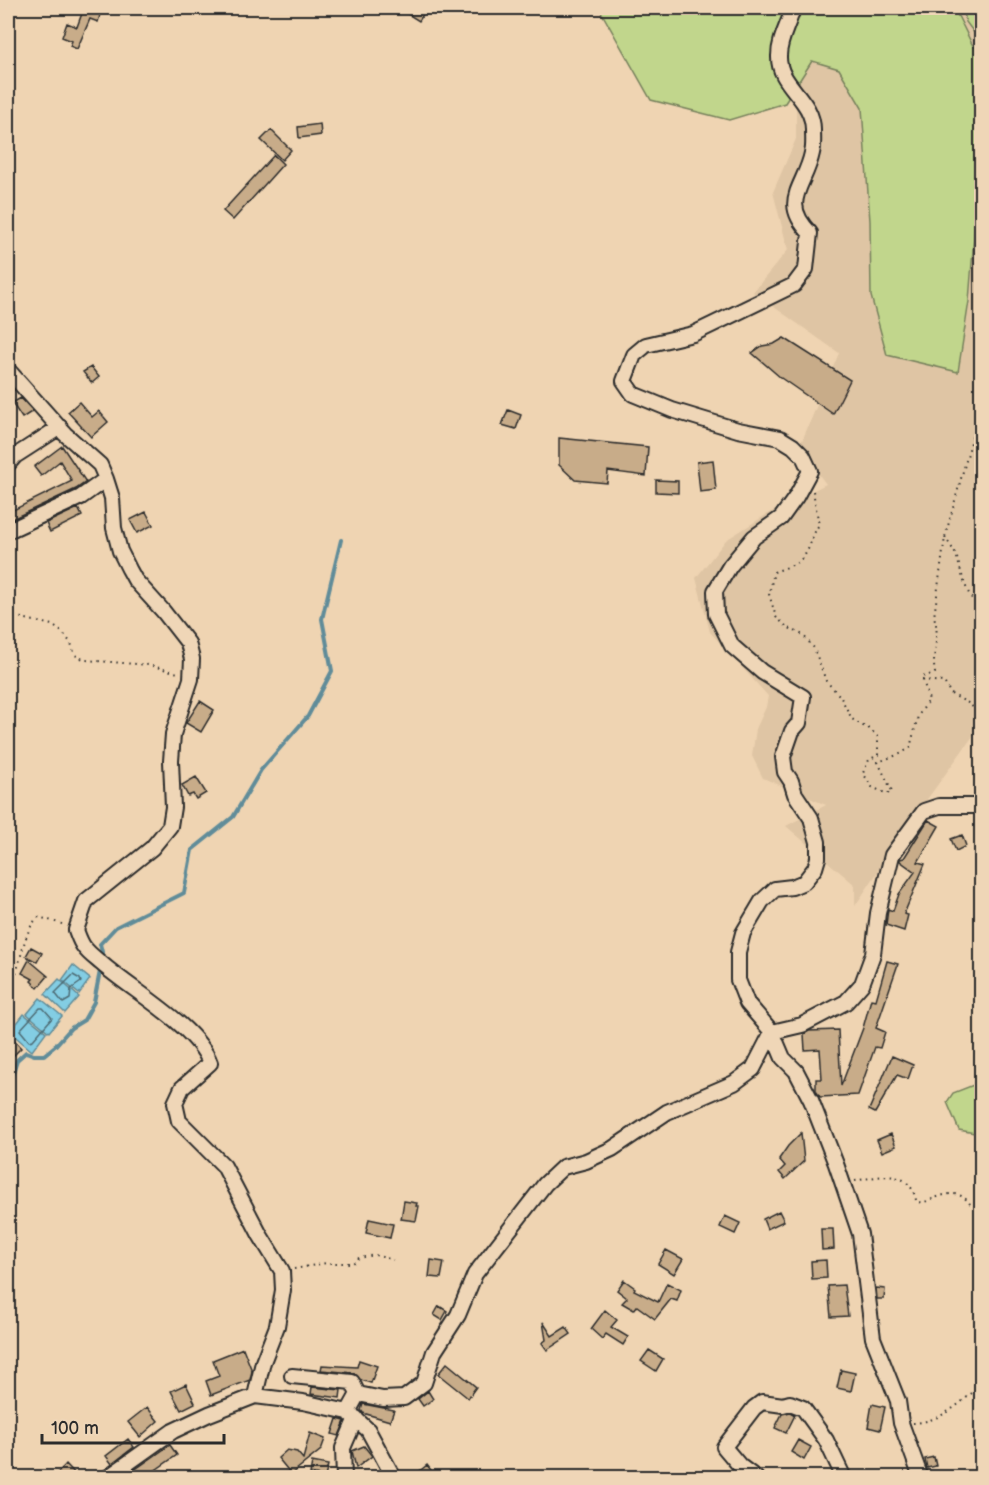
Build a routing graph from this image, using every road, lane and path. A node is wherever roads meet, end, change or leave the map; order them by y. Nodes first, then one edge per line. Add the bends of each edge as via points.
1 (793, 8) edge
2 (8, 370) edge
3 (981, 402) edge
4 (60, 427) junction
5 (8, 464) edge
6 (810, 471) junction
7 (106, 479) junction
8 (8, 531) edge
9 (945, 537) junction
10 (8, 607) edge
11 (981, 610) edge
12 (191, 679) junction
13 (922, 680) junction
14 (981, 718) edge
15 (981, 806) edge
16 (76, 930) junction
17 (8, 989) edge
18 (772, 1032) junction
19 (841, 1178) junction
20 (972, 1208) dead end
21 (393, 1260) dead end
22 (282, 1271) junction
23 (292, 1376) dead end
24 (981, 1384) edge
25 (358, 1394) junction
26 (255, 1396) junction
27 (352, 1415) junction
28 (901, 1423) junction
29 (107, 1478) edge
30 (344, 1478) edge
31 (394, 1478) edge
32 (756, 1478) edge
33 (844, 1478) edge
34 (921, 1478) edge

1 - 6 street via 780,41 778,59 784,78 807,106 813,124 812,152 794,207 800,223 810,233 806,269 794,285 693,334 646,345 634,356 624,381 633,394 672,410 780,438 803,456
2 - 4 street
3 - 9 path
4 - 5 street
4 - 7 street via 100,465
6 - 13 path via 819,525 804,556 792,566 774,572 769,594 776,617 803,635 814,648 826,681 840,696 852,719 878,737 878,755 869,760 862,773 872,788 887,794 892,791 878,762 910,748 918,716 929,700
6 - 18 street via 781,518 754,537 715,591 716,614 732,646 762,672 803,697 798,723 783,757 795,794 811,818 818,858 804,882 776,889 762,901 743,933 738,952 738,980 747,1003
7 - 8 street via 81,497
7 - 12 street via 120,551 135,580 188,643
9 - 11 path via 957,557 968,593
9 - 13 path via 934,617 935,673
10 - 12 path via 14,616 52,625 62,632 75,655 85,660 149,665
12 - 16 street via 173,734 170,826 152,848 86,901
13 - 14 path via 944,682 951,694 970,704
15 - 18 street via 939,806 924,812 892,855 873,954 862,984 846,1002 802,1025
16 - 17 path via 39,917 33,922 15,981
16 - 22 street via 84,948 157,1005 206,1053 210,1063 182,1088 175,1103 178,1121 224,1166
18 - 19 street via 783,1058 796,1071 811,1100
18 - 25 street via 753,1069 734,1083 667,1113 612,1149 563,1167 544,1184 475,1274 458,1315 435,1352 424,1383 404,1398 383,1400
19 - 20 path via 850,1182 899,1177 922,1203 953,1193
19 - 28 street via 860,1234 873,1338 898,1401
21 - 22 path via 375,1255 353,1263 326,1263
22 - 26 street via 277,1326
23 - 25 street via 352,1382
24 - 28 path via 954,1409 918,1423
25 - 27 street
26 - 27 street via 303,1402
26 - 29 street via 173,1431
27 - 30 street via 343,1449
27 - 31 street via 368,1430
28 - 34 street
32 - 33 street via 724,1447 762,1402 790,1403 803,1408 826,1440

